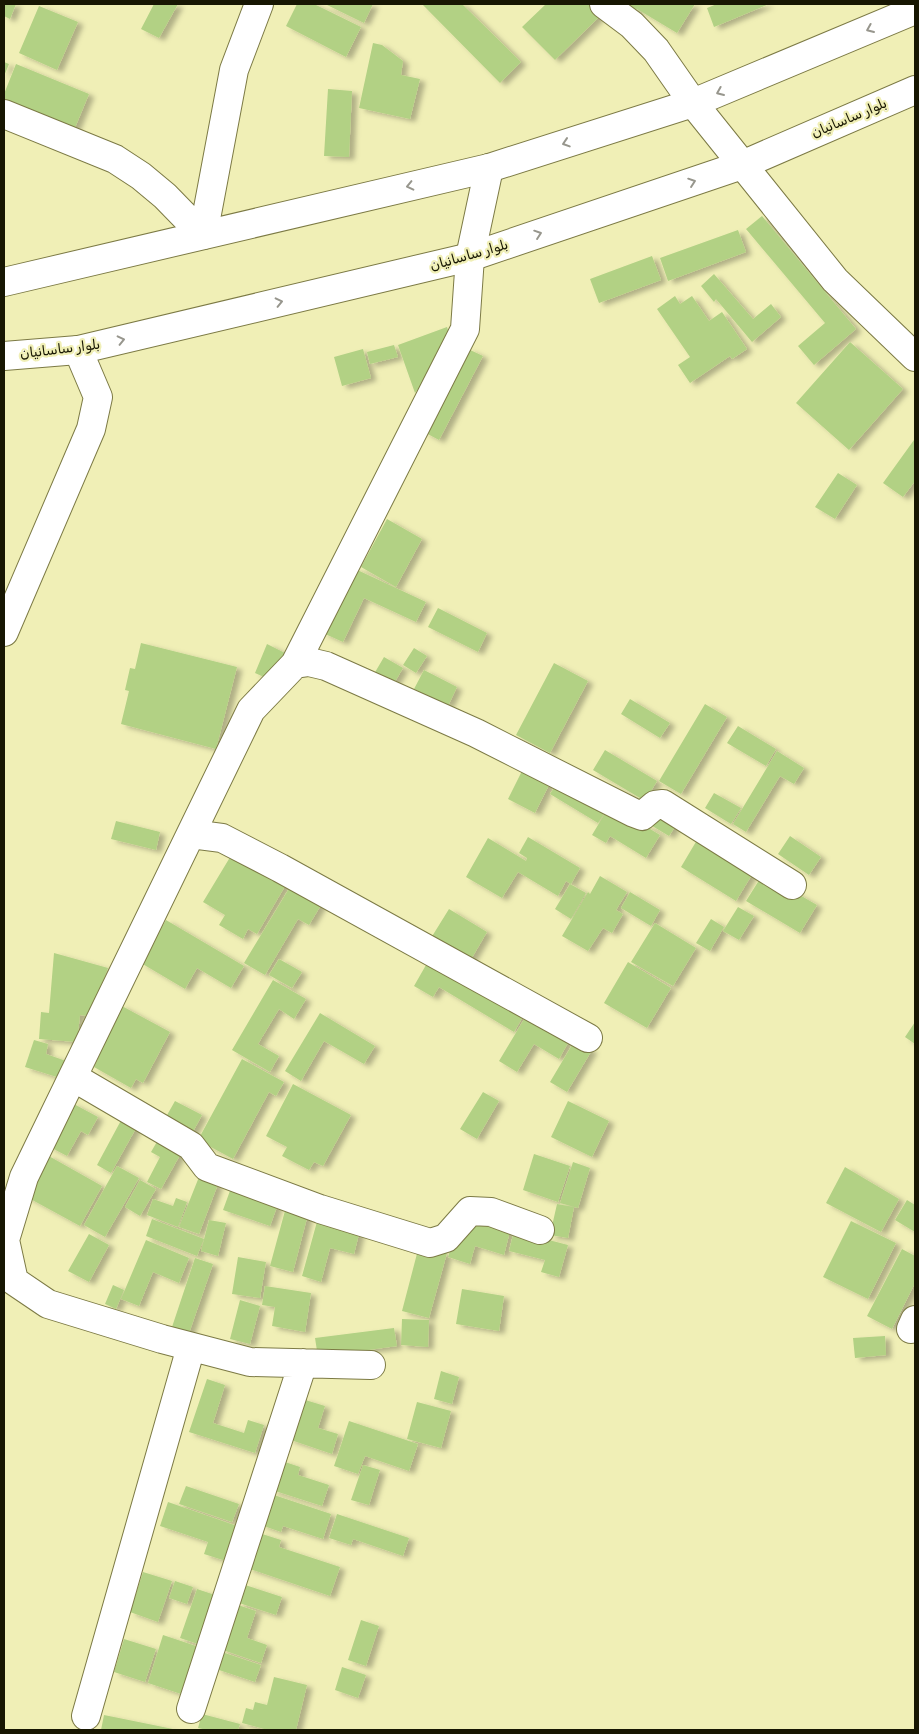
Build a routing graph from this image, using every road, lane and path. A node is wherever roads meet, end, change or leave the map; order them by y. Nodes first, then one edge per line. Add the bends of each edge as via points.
1 (259, 4) edge
2 (604, 4) edge
3 (915, 10) edge
4 (915, 90) edge
5 (693, 103) junction
6 (4, 114) edge
7 (742, 165) junction
8 (489, 168) junction
9 (203, 235) junction
10 (470, 257) junction
11 (4, 282) edge
12 (78, 350) junction
13 (4, 356) edge
14 (915, 357) edge
15 (4, 632) edge
16 (295, 664) junction
17 (191, 834) junction
18 (792, 884) dead end
19 (588, 1038) dead end
20 (72, 1077) junction
21 (540, 1230) dead end
22 (191, 1347) junction
23 (303, 1363) junction
24 (372, 1365) dead end
25 (191, 1708) dead end
26 (86, 1716) dead end

1 - 9 main road via 234,70
2 - 5 main road via 632,25 656,50
3 -> 5 main road
4 - 7 main road, بلوار ساسانیان
5 - 7 main road
5 -> 8 main road
6 - 9 main road via 115,159 165,196
10 -> 7 main road, بلوار ساسانیان
7 - 14 main road via 835,280
8 -> 9 main road
8 - 10 main road
9 - 11 main road
12 -> 10 main road, بلوار ساسانیان
10 - 16 main road via 465,329
12 - 13 main road, بلوار ساسانیان
12 - 15 main road via 98,397 91,429
16 - 17 main road via 251,710
16 - 18 main road via 309,662 326,666 476,733 634,813 642,816 655,805 663,804
17 - 19 main road via 222,838
17 - 20 main road
20 - 21 main road via 191,1146 207,1168 320,1209 430,1243 446,1238 470,1211 491,1212
20 - 22 main road via 24,1177 5,1240 14,1280 48,1304
22 - 23 main road via 250,1362
22 - 26 main road
23 - 24 main road
23 - 25 main road

